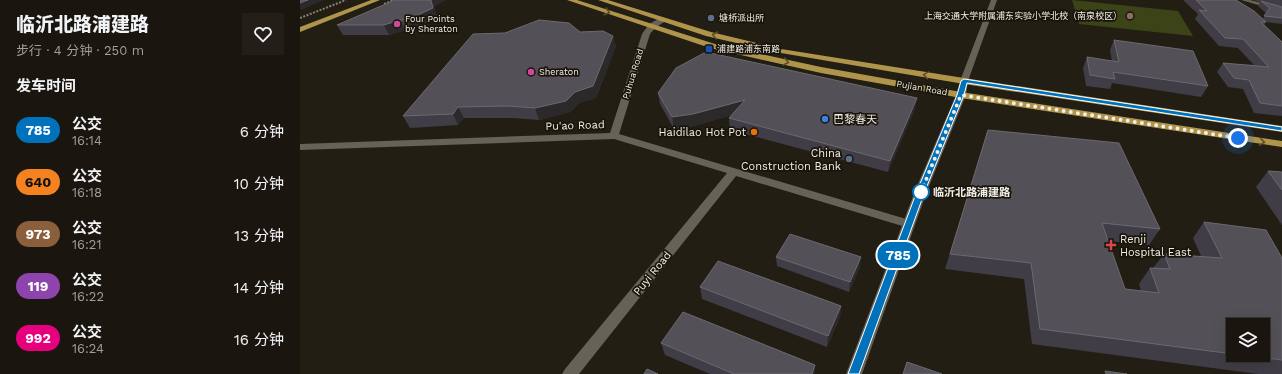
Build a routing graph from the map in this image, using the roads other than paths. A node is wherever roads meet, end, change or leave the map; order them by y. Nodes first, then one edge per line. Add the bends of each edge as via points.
1 (358, 0) edge
2 (377, 0) edge
3 (570, 0) edge
4 (601, 0) edge
5 (994, 0) edge
6 (1244, 0) edge
7 (1282, 10) edge
8 (663, 20) junction
9 (300, 23) edge
10 (652, 26) junction
11 (300, 31) edge
12 (964, 81) junction
13 (961, 95) junction
14 (1282, 129) edge
15 (614, 136) junction
16 (1282, 144) edge
17 (300, 147) edge
18 (734, 172) junction
19 (910, 224) junction
20 (570, 374) edge
21 (854, 374) edge

1 - 9 main road
2 - 11 main road
3 -> 10 main road, Pujian Road
4 - 8 main road, Pujian Road
5 - 12 street
6 - 7 lane
8 - 10 street
12 -> 8 main road, Pujian Road via 781,51
10 -> 13 main road, Pujian Road via 712,46 821,70
10 - 15 street, Puhua Road via 646,34
12 - 13 street
12 - 14 main road, Pujian Road
13 -> 16 main road, Pujian Road
13 - 19 street
15 - 17 street, Pu'ao Road
15 - 18 street, Pu'ao Road
18 - 19 street, Pu'ao Road
18 - 20 street, Puyi Road
19 - 21 street

